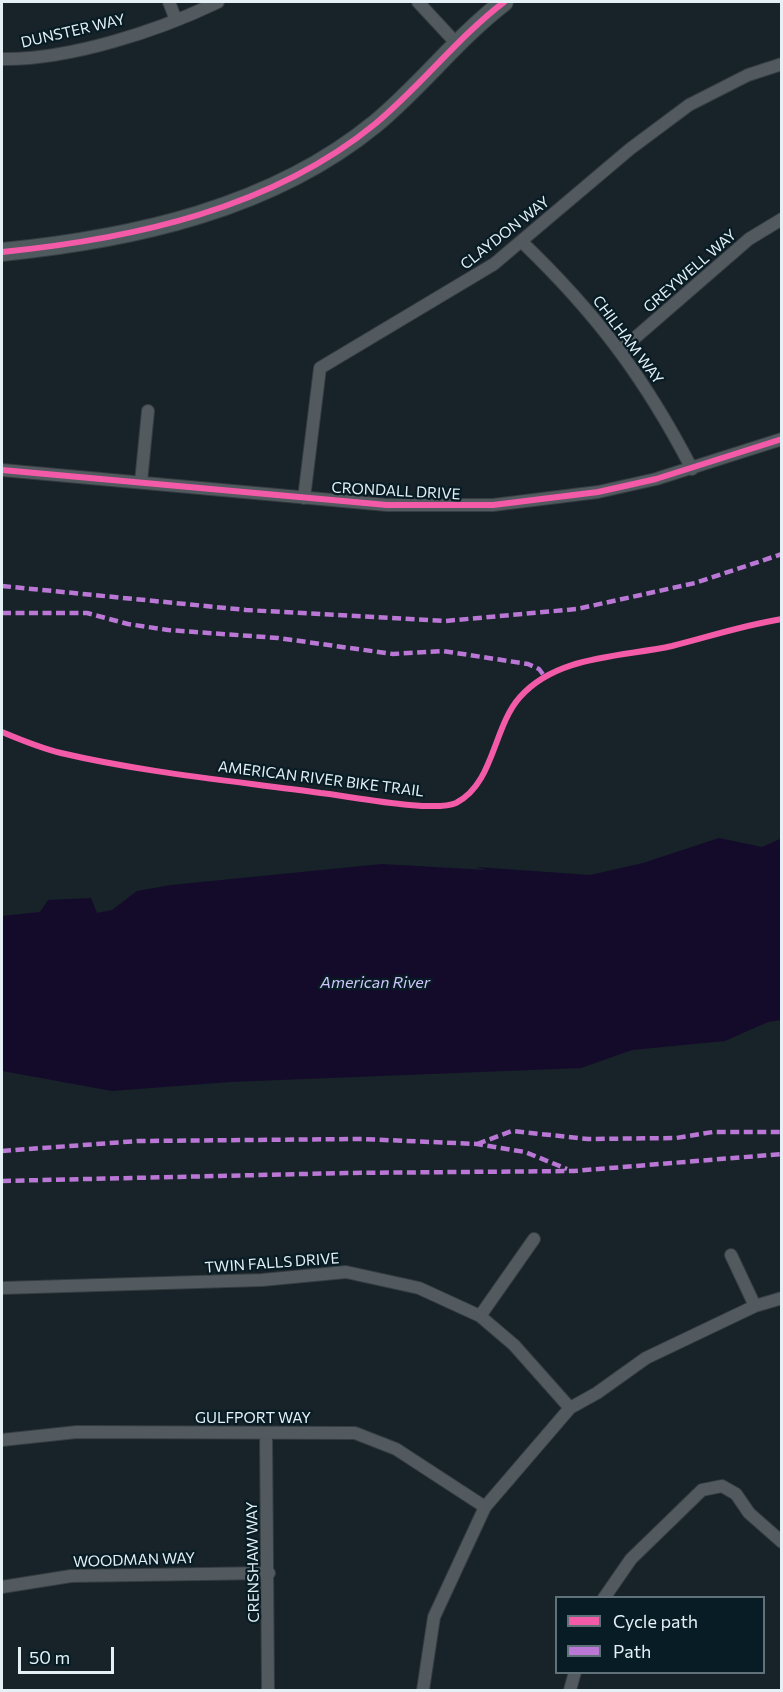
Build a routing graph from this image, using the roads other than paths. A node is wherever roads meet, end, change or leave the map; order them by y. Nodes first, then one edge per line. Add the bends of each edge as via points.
1 (169, 2) edge
2 (218, 2) edge
3 (418, 2) edge
4 (504, 2) edge
5 (176, 20) junction
6 (457, 44) junction
7 (2, 59) edge
8 (782, 64) edge
9 (782, 219) edge
10 (522, 242) junction
11 (2, 252) edge
12 (621, 350) junction
13 (148, 411) dead end
14 (782, 439) edge
15 (692, 469) junction
16 (2, 470) edge
17 (141, 482) junction
18 (304, 498) junction
19 (534, 1239) dead end
20 (731, 1255) dead end
21 (2, 1288) edge
22 (782, 1298) edge
23 (755, 1306) junction
24 (480, 1316) junction
25 (570, 1408) junction
26 (266, 1433) junction
27 (2, 1440) edge
28 (485, 1507) junction
29 (782, 1542) edge
30 (269, 1573) junction
31 (2, 1587) edge
32 (605, 1596) edge
33 (574, 1674) edge
34 (268, 1690) edge
35 (423, 1690) edge
36 (570, 1690) edge

1 - 5 street
2 - 5 street, DUNSTER WAY
3 - 6 street
4 - 6 street
5 - 7 street, DUNSTER WAY via 93,45
6 - 11 street via 370,128 318,164 279,184 201,214 133,233
8 - 10 street, CLAYDON WAY via 712,92 657,127
9 - 12 street, GREYWELL WAY via 749,239
10 - 12 street, CHILHAM WAY via 561,279
10 - 18 street, CLAYDON WAY via 468,282 320,368
12 - 15 street, CHILHAM WAY
13 - 17 street
14 - 15 street, CRONDALL DRIVE
15 - 18 street, CRONDALL DRIVE via 598,492 493,505 387,505
16 - 17 street, CRONDALL DRIVE
17 - 18 street, CRONDALL DRIVE
19 - 24 street
20 - 23 street
21 - 24 street, TWIN FALLS DRIVE via 262,1280 346,1272 419,1288
22 - 23 street
23 - 25 street via 646,1358
24 - 25 street, TWIN FALLS DRIVE via 514,1345
25 - 28 street
26 - 27 street, GULFPORT WAY via 77,1432
26 - 28 street, GULFPORT WAY via 355,1433 376,1439
26 - 30 street, CRENSHAW WAY
28 - 35 street via 434,1617
29 - 32 street via 749,1513 736,1494 722,1486 702,1490 631,1559
30 - 31 street, WOODMAN WAY via 71,1576
30 - 34 street, CRENSHAW WAY
33 - 36 street

